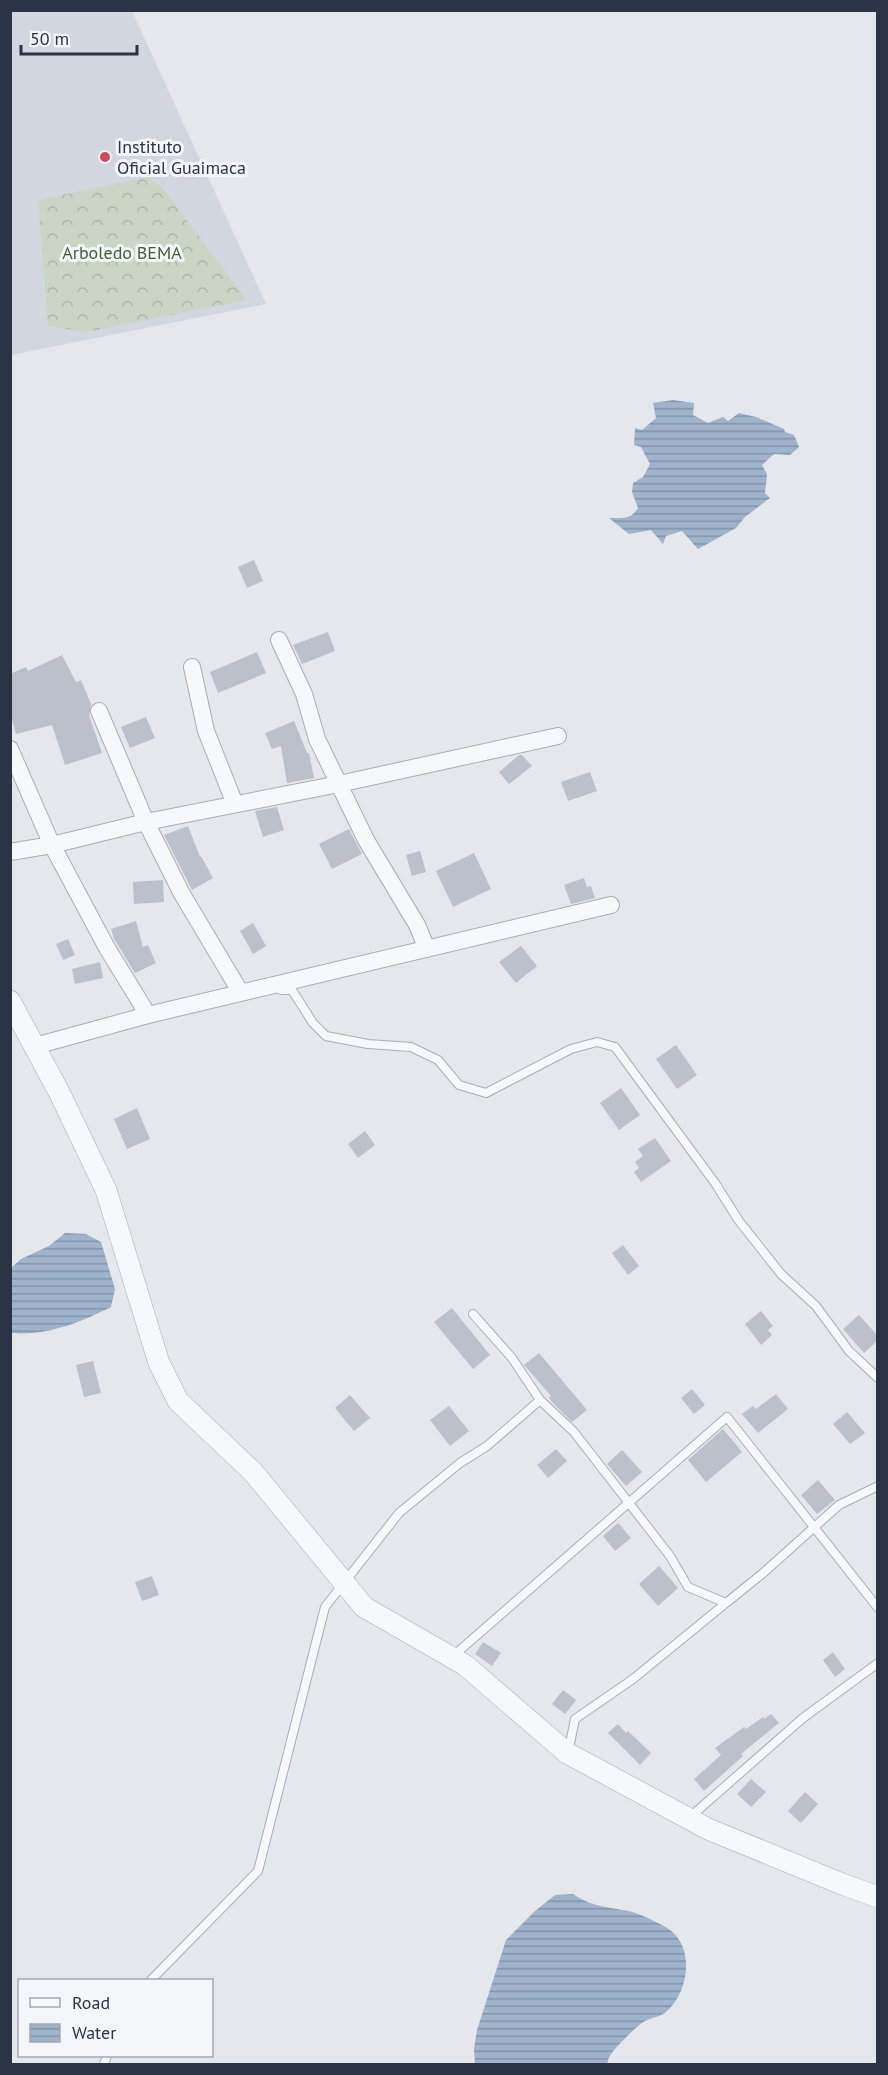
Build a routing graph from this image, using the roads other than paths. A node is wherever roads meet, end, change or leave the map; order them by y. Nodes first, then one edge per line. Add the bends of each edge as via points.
1 (279, 640) dead end
2 (192, 667) dead end
3 (99, 711) dead end
4 (558, 736) dead end
5 (10, 749) edge
6 (339, 784) junction
7 (235, 804) junction
8 (146, 822) junction
9 (52, 845) junction
10 (10, 852) edge
11 (611, 905) dead end
12 (427, 949) junction
13 (241, 993) junction
14 (10, 1001) edge
15 (148, 1015) junction
16 (35, 1046) junction
17 (473, 1314) dead end
18 (878, 1378) edge
19 (540, 1400) junction
20 (878, 1486) edge
21 (627, 1502) junction
22 (813, 1528) junction
23 (344, 1582) junction
24 (726, 1603) junction
25 (878, 1608) edge
26 (451, 1657) junction
27 (878, 1663) edge
28 (567, 1753) junction
29 (689, 1818) junction
30 (878, 1897) edge
31 (152, 1979) edge

1 - 6 street
2 - 7 street via 206,731
3 - 8 street
4 - 6 street
5 - 9 street
6 - 7 street
6 - 12 street
7 - 8 street
8 - 9 street
8 - 13 street via 182,894
9 - 10 street
9 - 15 street
11 - 12 street
12 - 13 street
13 - 15 street
13 - 18 lane via 292,990 326,1036 411,1047 438,1060 459,1085 486,1093 572,1049 597,1042 615,1047 781,1274 816,1306 849,1351
14 - 16 street
15 - 16 street
16 - 23 street via 106,1191 159,1363 178,1401 253,1472
17 - 19 lane via 512,1358
19 - 21 lane via 574,1432
19 - 23 lane via 399,1513
20 - 22 lane via 839,1504
21 - 22 lane via 727,1417
21 - 24 lane via 670,1556 688,1587
21 - 26 lane
22 - 24 lane
22 - 25 lane
23 - 26 street via 364,1607
23 - 31 lane via 325,1607 258,1871
24 - 28 lane via 633,1679 575,1719
26 - 28 street
27 - 29 lane via 803,1718
28 - 29 street
29 - 30 street

